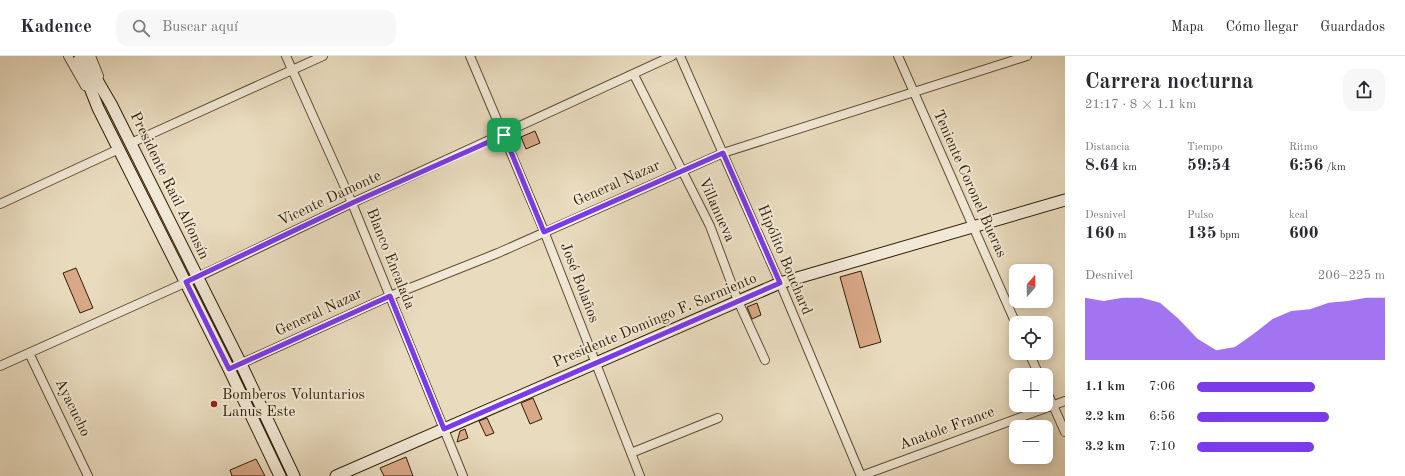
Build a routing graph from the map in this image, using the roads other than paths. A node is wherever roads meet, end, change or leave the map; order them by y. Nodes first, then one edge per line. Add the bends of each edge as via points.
1 (68, 56) edge
2 (78, 56) edge
3 (83, 56) edge
4 (91, 56) edge
5 (286, 56) edge
6 (323, 56) edge
7 (470, 56) edge
8 (672, 56) edge
9 (680, 56) edge
10 (898, 56) edge
11 (1027, 56) edge
12 (292, 70) junction
13 (634, 75) junction
14 (914, 92) junction
15 (111, 104) junction
16 (98, 108) junction
17 (504, 135) junction
18 (131, 143) junction
19 (119, 149) junction
20 (723, 153) junction
21 (683, 170) junction
22 (1065, 200) edge
23 (352, 203) junction
24 (0, 204) edge
25 (972, 227) junction
26 (544, 232) junction
27 (198, 277) junction
28 (186, 282) junction
29 (780, 283) junction
30 (390, 296) junction
31 (738, 301) junction
32 (1012, 316) edge
33 (29, 353) junction
34 (765, 360) dead end
35 (241, 364) junction
36 (595, 364) junction
37 (0, 366) edge
38 (229, 369) junction
39 (1065, 401) edge
40 (1053, 405) joint
41 (1034, 412) edge
42 (718, 418) dead end
43 (444, 429) junction
44 (1065, 432) edge
45 (631, 453) junction
46 (88, 476) edge
47 (280, 476) edge
48 (294, 476) edge
49 (336, 476) edge
50 (463, 476) edge
51 (640, 476) edge
52 (861, 476) edge

1 - 16 street, Presidente Raúl Alfonsín
2 - 16 main road, Presidente Raúl Alfonsín
3 - 15 main road, Presidente Raúl Alfonsín
4 - 15 street, Presidente Raúl Alfonsín
5 - 12 street, Blanco Encalada
6 - 12 street
7 - 17 street, José Bolaños
8 - 13 street, Vicente Damonte
9 - 20 street, Hipólito Bouchard
10 - 14 street, Teniente Coronel Bueras
11 - 14 street, General Nazar
12 - 18 street
12 - 23 street, Blanco Encalada
13 - 17 street, Vicente Damonte
13 - 21 street, Villanueva
14 - 20 street, General Nazar
14 - 25 street, Teniente Coronel Bueras
15 - 18 main road, Presidente Raúl Alfonsín
16 - 19 main road, Presidente Raúl Alfonsín
17 - 23 street, Vicente Damonte
17 - 26 street, José Bolaños
18 - 27 main road, Presidente Raúl Alfonsín
19 - 24 street
19 - 28 main road, Presidente Raúl Alfonsín
20 - 21 street, General Nazar
20 - 29 street, Hipólito Bouchard
21 - 26 street, General Nazar
21 - 31 street, Villanueva via 710,226
22 - 25 main road, Presidente Domingo F. Sarmiento
23 - 27 street, Vicente Damonte
23 - 30 street, Blanco Encalada
25 - 29 main road, Presidente Domingo F. Sarmiento
25 - 32 street, Teniente Coronel Bueras
26 - 30 street, General Nazar
26 - 36 street, José Bolaños
27 - 28 street, Vicente Damonte
27 - 35 main road, Presidente Raúl Alfonsín
28 - 33 street, Vicente Damonte
28 - 38 main road, Presidente Raúl Alfonsín
29 - 31 main road, Presidente Domingo F. Sarmiento
29 - 52 street, Hipólito Bouchard
30 - 35 street, General Nazar
30 - 43 street, Blanco Encalada
31 - 34 street, Villanueva
31 - 36 main road, Presidente Domingo F. Sarmiento
33 - 37 street, Vicente Damonte
33 - 46 street, Ayacucho
35 - 38 street, General Nazar
35 - 48 main road, Presidente Raúl Alfonsín
36 - 43 main road, Presidente Domingo F. Sarmiento
36 - 45 street, José Bolaños
38 - 47 main road, Presidente Raúl Alfonsín
39 - 40 street, Anatole France
40 - 44 street
41 - 52 street, Anatole France
42 - 45 street
43 - 49 main road, Presidente Domingo F. Sarmiento
43 - 50 street, Blanco Encalada
45 - 51 street, José Bolaños

